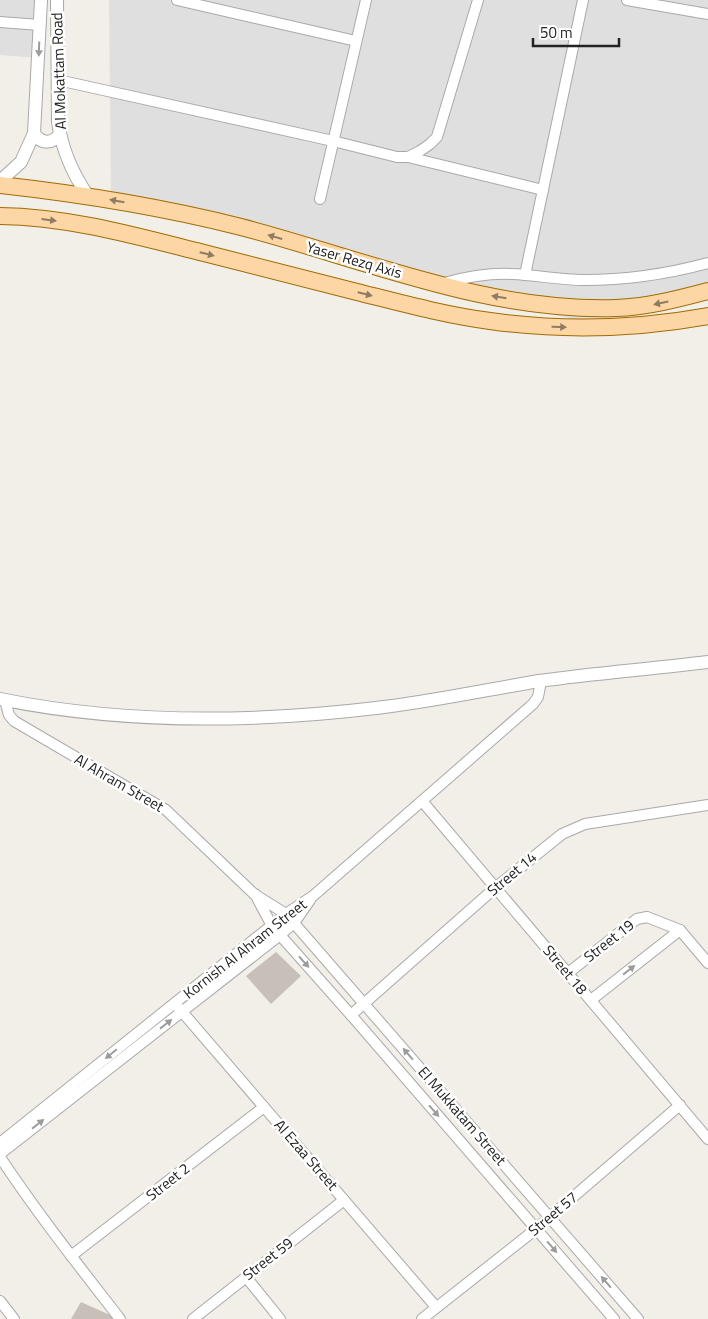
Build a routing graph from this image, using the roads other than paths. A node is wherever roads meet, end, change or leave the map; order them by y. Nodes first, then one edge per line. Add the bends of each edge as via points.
1 (41, 0) edge
2 (57, 0) edge
3 (177, 0) edge
4 (366, 0) edge
5 (478, 0) edge
6 (584, 0) edge
7 (626, 0) edge
8 (708, 14) edge
9 (0, 22) edge
10 (40, 25) junction
11 (356, 41) junction
12 (58, 80) junction
13 (34, 133) junction
14 (60, 133) junction
15 (333, 141) junction
16 (408, 157) junction
17 (0, 181) edge
18 (0, 185) edge
19 (543, 190) junction
20 (88, 196) junction
21 (320, 199) dead end
22 (0, 216) edge
23 (708, 263) edge
24 (525, 275) junction
25 (439, 284) junction
26 (708, 291) edge
27 (708, 316) edge
28 (708, 662) edge
29 (541, 681) junction
30 (2, 699) edge
31 (422, 801) junction
32 (708, 805) edge
33 (495, 888) junction
34 (254, 894) junction
35 (313, 896) junction
36 (286, 914) junction
37 (294, 923) junction
38 (272, 926) junction
39 (680, 930) junction
40 (280, 935) junction
41 (708, 963) edge
42 (568, 973) junction
43 (591, 1000) junction
44 (175, 1003) junction
45 (364, 1003) junction
46 (182, 1012) junction
47 (351, 1015) junction
48 (680, 1105) junction
49 (264, 1107) junction
50 (708, 1139) edge
51 (0, 1143) edge
52 (0, 1156) edge
53 (344, 1200) junction
54 (550, 1217) junction
55 (536, 1229) junction
56 (71, 1256) junction
57 (246, 1277) junction
58 (0, 1300) edge
59 (436, 1308) junction
60 (9, 1317) edge
61 (633, 1317) edge
62 (120, 1319) edge
63 (192, 1319) edge
64 (280, 1319) edge
65 (422, 1319) edge
66 (614, 1319) edge

1 - 10 street, Al Mokattam Road
2 - 12 street, Al Mokattam Road
3 - 11 street
4 - 11 street
5 - 16 street via 437,137
6 - 19 street
7 - 8 street
9 - 10 street
10 -> 13 street, Al Mokattam Road
11 - 15 street
12 - 14 street, Al Mokattam Road
12 - 15 street
13 - 14 street via 39,140 47,142
13 - 17 street, Al Mokattam Road via 21,162
14 - 20 street, Al Mokattam Road via 72,169
15 - 16 street
15 - 21 street
16 - 19 street
18 - 20 main road, Yaser Rezq Axis
19 - 24 street
25 -> 20 main road, Yaser Rezq Axis via 242,227
22 -> 27 main road, Yaser Rezq Axis via 104,228 429,310 491,322 595,327
23 - 24 street via 672,272 612,279
24 - 25 street via 492,274
26 -> 25 main road, Yaser Rezq Axis via 651,305 583,308 482,295
28 - 29 street
29 - 30 street via 377,708 255,717 107,715
29 - 31 street via 533,704
30 - 34 street, Al Ahram Street via 9,715 20,726 166,810
31 - 33 street, Street 18
31 - 35 street
32 - 33 street, Street 14 via 573,828 553,840
33 - 42 street, Street 18
33 - 45 street, Street 14
34 - 36 street, Al Ahram Street
34 - 38 street, Al Ahram Street
35 - 36 street, Kornish Al Ahram Street
35 - 37 street, Kornish Al Ahram Street
36 - 37 street, El Mukkatam Street
36 - 38 street, Kornish Al Ahram Street
37 - 40 street, Kornish Al Ahram Street
37 - 45 street, El Mukkatam Street
38 - 40 street, El Mukkatam Street
38 - 44 street, Kornish Al Ahram Street
39 - 41 street, Street 19
39 - 42 street, Street 19 via 647,917 637,919
43 -> 39 street
40 - 46 street, Kornish Al Ahram Street
40 -> 47 street, El Mukkatam Street
42 - 43 street, Street 18
43 - 48 street, Street 18
44 - 46 street, Al Ezaa Street
44 -> 51 street, Kornish Al Ahram Street
45 - 47 street, Street 14
54 -> 45 street, El Mukkatam Street
46 - 49 street, Al Ezaa Street
52 -> 46 street, Kornish Al Ahram Street
47 -> 55 street, El Mukkatam Street
48 - 50 street, Street 18
48 - 54 street, Street 57
49 - 53 street, Al Ezaa Street
49 - 56 street, Street 2
52 - 56 street
53 - 57 street, Street 59
53 - 59 street, Al Ezaa Street
54 - 55 street, Street 57
61 -> 54 street, El Mukkatam Street
55 - 59 street, Street 57
55 -> 66 street, El Mukkatam Street
56 - 62 street
57 - 63 street, Street 59
57 - 64 street
58 - 60 street
59 - 65 street, Street 57

